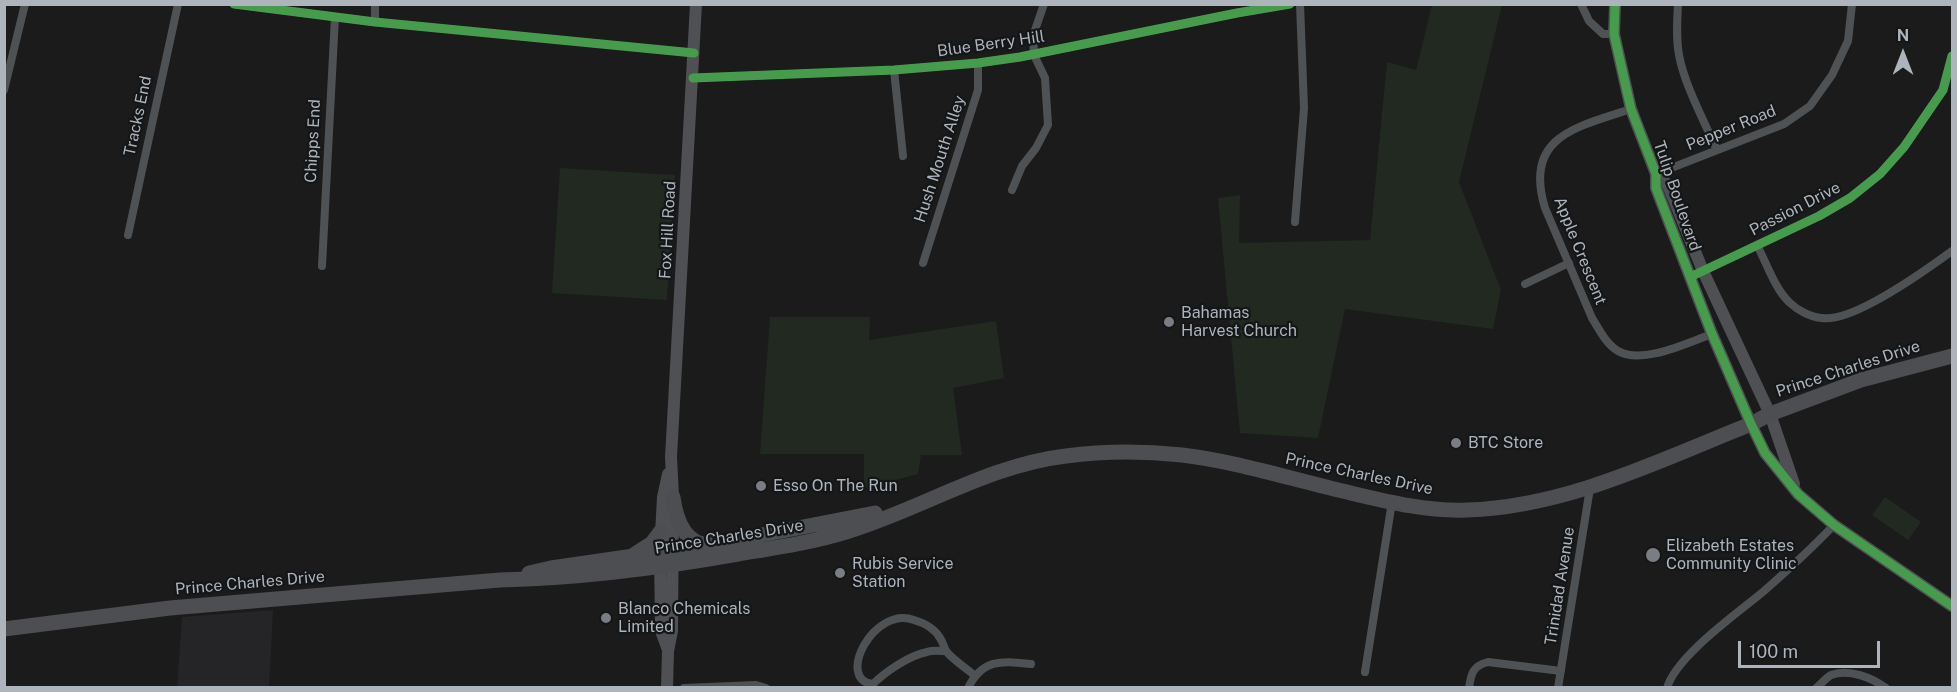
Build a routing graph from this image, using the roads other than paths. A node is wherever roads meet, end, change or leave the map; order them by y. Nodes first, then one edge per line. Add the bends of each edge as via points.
1 (26, 4) edge
2 (178, 4) edge
3 (234, 4) edge
4 (375, 4) edge
5 (696, 4) edge
6 (1044, 4) edge
7 (1290, 4) edge
8 (1300, 4) edge
9 (1581, 4) edge
10 (1615, 4) edge
11 (1678, 4) edge
12 (1852, 4) edge
13 (1238, 9) edge
14 (335, 17) junction
15 (375, 22) junction
16 (1614, 34) junction
17 (694, 53) junction
18 (1034, 55) junction
19 (1953, 56) edge
20 (978, 63) junction
21 (894, 70) junction
22 (693, 78) junction
23 (4, 90) edge
24 (1631, 109) junction
25 (1717, 150) junction
26 (903, 156) dead end
27 (1656, 174) junction
28 (1012, 190) dead end
29 (1295, 222) dead end
30 (128, 235) dead end
31 (1757, 245) junction
32 (1953, 252) edge
33 (923, 262) dead end
34 (1569, 263) junction
35 (322, 266) dead end
36 (1703, 271) junction
37 (1690, 277) junction
38 (1525, 284) dead end
39 (1712, 334) junction
40 (1953, 356) edge
41 (1770, 414) junction
42 (1750, 424) junction
43 (671, 457) junction
44 (1590, 488) junction
45 (1798, 494) junction
46 (674, 497) junction
47 (921, 502) junction
48 (1392, 502) junction
49 (1834, 525) junction
50 (661, 531) junction
51 (710, 546) junction
52 (626, 558) junction
53 (666, 559) junction
54 (500, 580) junction
55 (1953, 606) edge
56 (4, 629) edge
57 (946, 651) junction
58 (1031, 664) dead end
59 (1561, 671) junction
60 (1365, 672) dead end
61 (974, 675) junction
62 (667, 687) edge
63 (684, 687) edge
64 (766, 687) edge
65 (968, 687) edge
66 (1469, 687) edge
67 (1558, 687) edge
68 (1667, 687) edge
69 (1816, 687) edge
70 (1886, 687) edge

1 - 23 street
2 - 30 street, Tracks End
3 - 14 street
4 - 15 street
5 - 17 street, Fox Hill Road
6 - 18 street via 1033,36
7 - 13 street, Blue Berry Hill
8 - 29 street via 1304,108
9 - 16 street via 1589,21 1603,34
10 - 16 street, Tulip Boulevard
11 - 25 street via 1679,57
12 - 25 street, Pepper Road via 1848,41 1832,75 1810,106 1784,124
13 - 18 street, Blue Berry Hill
14 - 15 street
14 - 35 street, Chipps End
15 - 17 street
16 - 24 street, Tulip Boulevard
17 - 22 street, Fox Hill Road
18 - 20 street, Blue Berry Hill
18 - 28 street via 1045,78 1048,125
19 - 31 street, Passion Drive via 1943,90 1880,174 1840,204
20 - 21 street, Blue Berry Hill
20 - 33 street, Hush Mouth Alley via 978,90
21 - 22 street, Blue Berry Hill
21 - 26 street
22 - 43 street, Fox Hill Road
24 - 27 street, Tulip Boulevard
24 - 34 street, Apple Crescent via 1566,132 1544,158 1541,194
25 - 27 street, Pepper Road
27 - 36 street, Tulip Boulevard via 1668,185
27 - 37 street, Tulip Boulevard via 1656,188
31 - 32 street via 1788,301 1803,312 1822,318 1842,317 1906,285
31 - 36 street, Passion Drive
34 - 38 street
34 - 39 street, Apple Crescent via 1592,318 1616,350 1647,355
36 - 37 street, Passion Drive
36 - 41 street, Tulip Boulevard
37 - 39 street, Tulip Boulevard
39 - 42 street, Tulip Boulevard
40 - 41 highway, Prince Charles Drive via 1861,380
41 - 42 highway, Prince Charles Drive
41 - 45 street, Tulip Boulevard
42 - 44 highway, Prince Charles Drive
42 - 45 street, Tulip Boulevard via 1765,453
43 - 46 street, Fox Hill Road
43 - 50 street, Fox Hill Road
44 - 48 highway, Prince Charles Drive via 1526,503 1465,511
44 - 59 street, Trinidad Avenue
45 - 49 street, Tulip Boulevard
46 - 51 highway via 676,514 685,532 696,543
46 - 53 street, Fox Hill Road
47 - 48 highway, Prince Charles Drive via 1038,461 1118,452 1185,455
47 - 51 highway, Prince Charles Drive
47 - 53 highway, Prince Charles Drive via 850,531 808,543
48 - 60 street
49 - 55 street, Tulip Boulevard
49 - 68 street via 1695,649 1679,665
50 - 52 highway via 652,543
50 - 53 street, Fox Hill Road
51 - 53 highway, Prince Charles Drive
52 - 53 highway, Prince Charles Drive
52 - 54 highway, Prince Charles Drive via 551,568
53 - 54 highway, Prince Charles Drive via 554,579
53 - 62 street, Fox Hill Road via 661,631 668,651
54 - 56 highway, Prince Charles Drive via 170,608
57 - 57 street via 921,653 873,684 860,680 858,658 862,646 882,624 894,618 912,619 930,627 939,635
57 - 61 street
58 - 61 street via 994,663
59 - 66 street via 1488,662 1472,671
59 - 67 street, Trinidad Avenue
61 - 65 street
63 - 64 street
69 - 70 street via 1831,676 1845,673 1865,676

